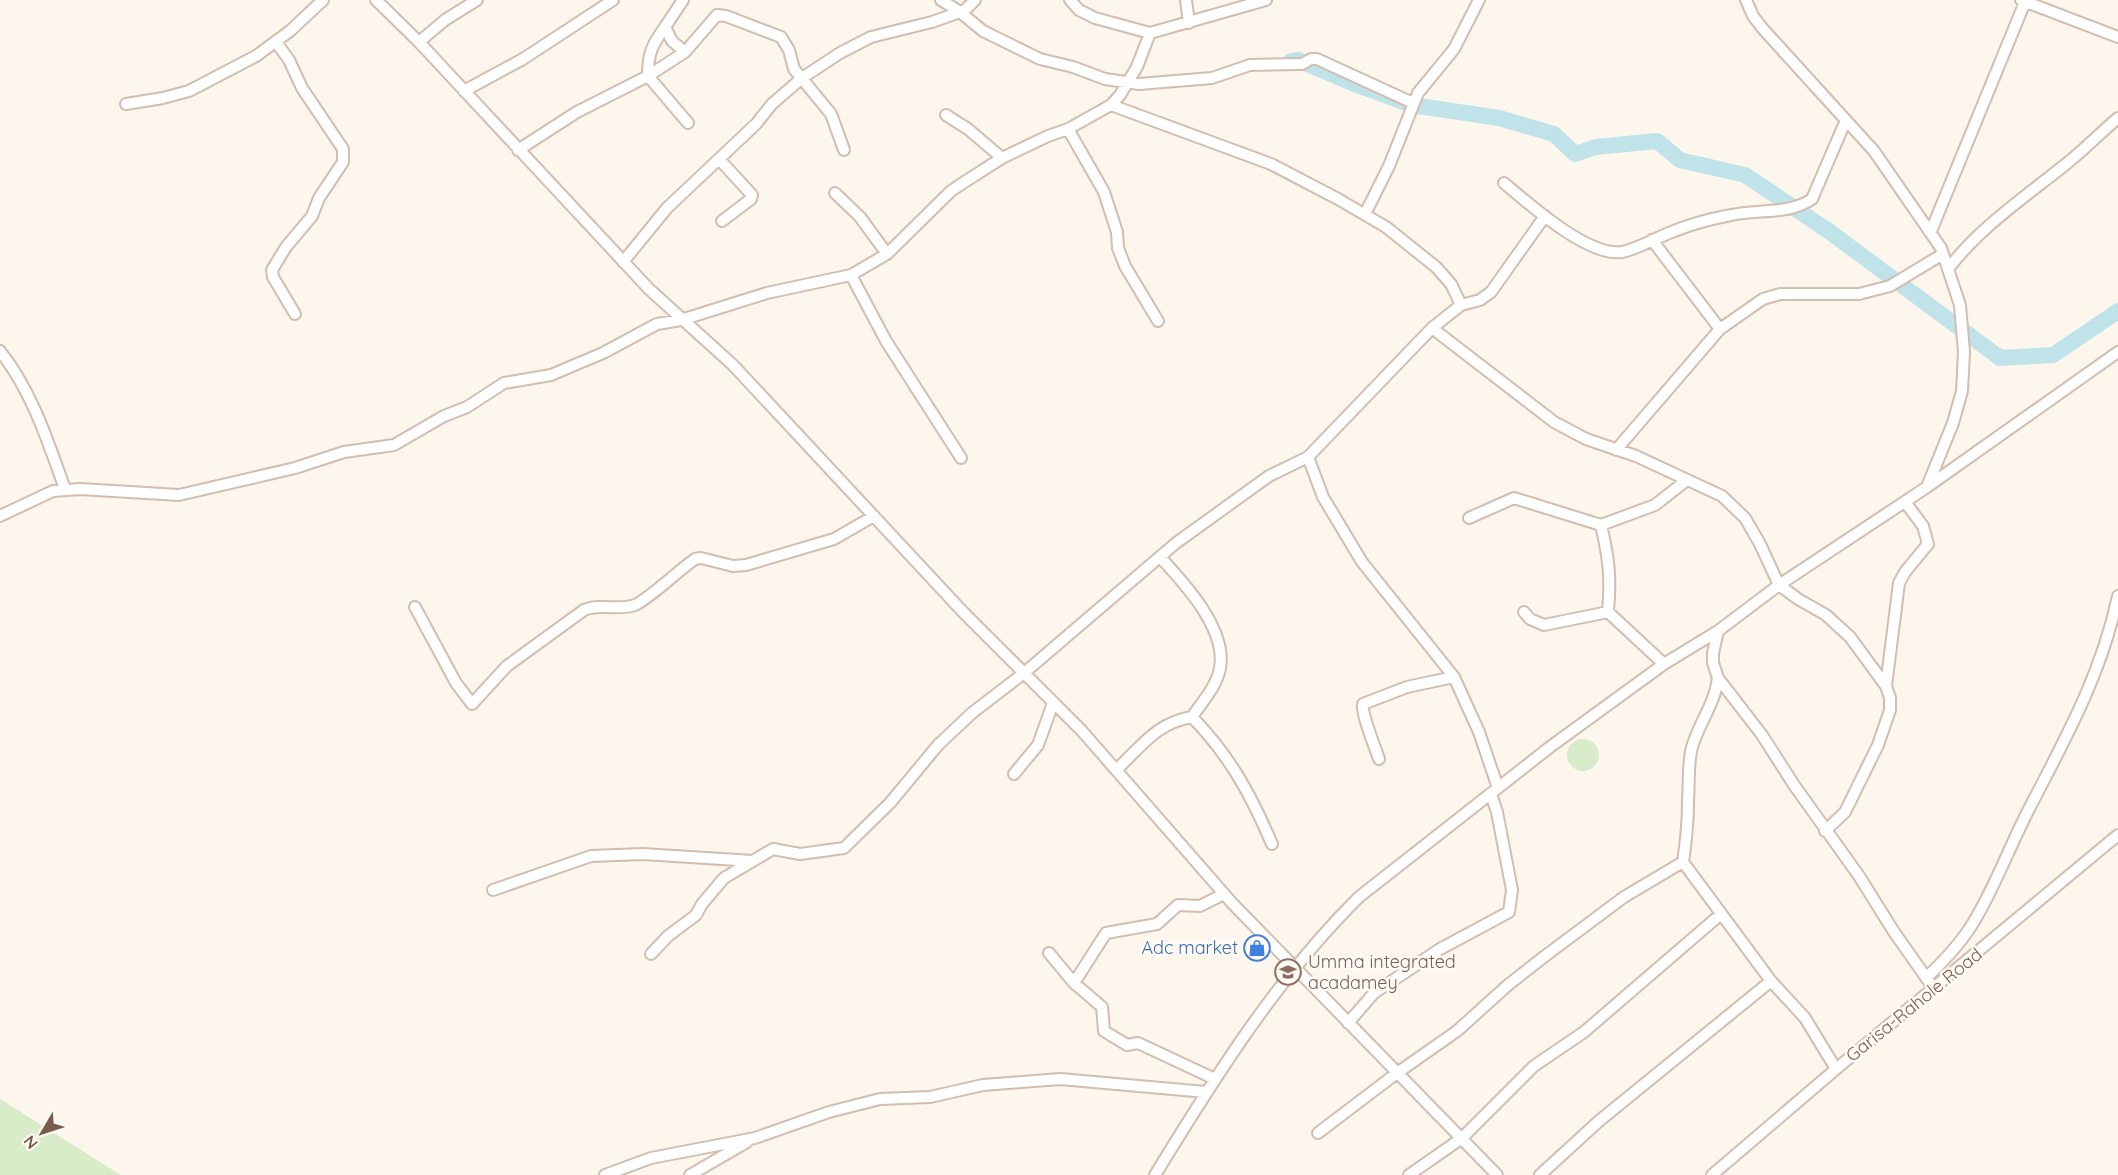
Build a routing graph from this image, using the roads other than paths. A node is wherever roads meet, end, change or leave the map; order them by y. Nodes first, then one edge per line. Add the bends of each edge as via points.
1 (323, 0) edge
2 (376, 0) edge
3 (477, 0) edge
4 (614, 0) edge
5 (682, 0) edge
6 (941, 0) edge
7 (975, 0) edge
8 (1070, 0) edge
9 (1186, 0) edge
10 (1266, 0) edge
11 (1479, 0) edge
12 (1746, 0) edge
13 (2023, 1) edge
14 (960, 12) junction
15 (1189, 23) junction
16 (665, 27) junction
17 (1150, 33) junction
18 (2118, 37) edge
19 (276, 42) junction
20 (419, 42) junction
21 (685, 52) junction
22 (648, 76) junction
23 (802, 78) junction
24 (1127, 82) junction
25 (464, 91) junction
26 (1413, 103) junction
27 (126, 104) dead end
28 (1111, 105) junction
29 (946, 115) dead end
30 (2118, 118) edge
31 (1846, 120) junction
32 (688, 123) dead end
33 (1068, 129) junction
34 (518, 150) junction
35 (844, 150) dead end
36 (1002, 158) junction
37 (719, 159) junction
38 (1504, 183) dead end
39 (835, 193) dead end
40 (1365, 214) junction
41 (1545, 216) junction
42 (722, 221) dead end
43 (1931, 231) junction
44 (1652, 240) junction
45 (887, 254) junction
46 (1943, 254) junction
47 (623, 262) junction
48 (1948, 268) junction
49 (851, 275) junction
50 (1461, 305) junction
51 (295, 314) dead end
52 (681, 320) junction
53 (1158, 321) dead end
54 (1432, 328) junction
55 (1720, 329) junction
56 (0, 351) edge
57 (2118, 352) edge
58 (1616, 450) junction
59 (1308, 457) junction
60 (961, 458) dead end
61 (1687, 480) junction
62 (1927, 487) junction
63 (65, 489) junction
64 (1905, 502) junction
65 (0, 516) edge
66 (874, 516) junction
67 (1469, 518) dead end
68 (1600, 525) junction
69 (1160, 557) junction
70 (1779, 585) junction
71 (2118, 596) edge
72 (415, 607) dead end
73 (1524, 612) dead end
74 (1608, 612) junction
75 (1718, 631) junction
76 (1664, 664) junction
77 (1024, 673) junction
78 (1454, 677) junction
79 (1718, 678) junction
80 (1886, 686) junction
81 (1053, 702) junction
82 (1192, 717) junction
83 (1379, 759) dead end
84 (1116, 770) junction
85 (1014, 774) dead end
86 (1495, 791) junction
87 (1825, 831) junction
88 (2118, 835) edge
89 (1272, 844) dead end
90 (753, 861) junction
91 (1683, 862) junction
92 (493, 890) dead end
93 (1224, 894) junction
94 (1721, 914) junction
95 (1049, 953) dead end
96 (651, 954) dead end
97 (1296, 968) junction
98 (1926, 978) junction
99 (1771, 981) junction
100 (1074, 983) junction
101 (1935, 989) junction
102 (1348, 1023) junction
103 (1836, 1069) junction
104 (1397, 1073) junction
105 (1215, 1079) junction
106 (1206, 1092) junction
107 (1318, 1133) dead end
108 (754, 1138) junction
109 (1462, 1138) junction
110 (605, 1175) edge
111 (690, 1175) edge
112 (1155, 1175) edge
113 (1409, 1175) edge
114 (1497, 1175) edge
115 (1540, 1175) edge
116 (1712, 1175) edge

1 - 19 street
2 - 20 street
3 - 20 street
4 - 25 street via 523,60
5 - 16 street
6 - 14 street
7 - 14 street
8 - 17 street via 1095,18
9 - 15 street
10 - 15 street
11 - 26 street via 1454,49 1425,81
12 - 31 street via 1763,29
13 - 18 street
13 - 43 street
14 - 23 street via 871,37
14 - 24 street via 983,31 1040,59
15 - 17 street
16 - 21 street via 672,41
16 - 22 street via 653,43
17 - 24 street
19 - 27 street via 189,91
19 - 51 street via 343,149 344,157 312,216 272,270
20 - 25 street
21 - 22 street
21 - 23 street via 717,15 726,16 781,37 794,69
22 - 32 street
22 - 34 street via 577,112
23 - 35 street via 831,114
23 - 37 street
24 - 26 street via 1212,78 1250,64 1302,64 1317,59
24 - 28 street
25 - 34 street
26 - 40 street
28 - 33 street
28 - 40 street via 1271,164
29 - 36 street
30 - 48 street via 2011,207
31 - 43 street via 1874,151
31 - 44 street via 1807,203 1732,215
33 - 36 street
33 - 53 street via 1104,192 1125,267
34 - 47 street
36 - 45 street via 951,191
37 - 42 street via 752,195
37 - 47 street via 667,208
38 - 41 street
39 - 45 street via 860,217
40 - 50 street via 1436,267 1451,284
41 - 44 street via 1574,236 1612,252
41 - 50 street via 1491,292
43 - 46 street
44 - 55 street
45 - 49 street
46 - 48 street
46 - 55 street via 1890,286 1859,294 1780,294 1763,299
47 - 52 street
48 - 62 street via 1960,305 1962,391
49 - 52 street via 767,293
49 - 60 street via 886,341
50 - 54 street
52 - 63 street via 657,324 551,375 504,383 394,445 344,452 296,468 179,495
52 - 66 street via 733,365
54 - 58 street via 1554,422
54 - 59 street
55 - 58 street
56 - 63 street via 16,371
57 - 62 street
58 - 61 street
59 - 69 street via 1269,476
59 - 78 street via 1323,497 1362,562
61 - 68 street via 1654,505
61 - 70 street via 1722,496 1745,518
62 - 64 street
63 - 65 street via 42,495
64 - 70 street
64 - 80 street via 1923,526 1928,544 1899,583
66 - 72 street via 834,539 746,565 695,559 636,604 584,610 507,666 472,704 456,683
66 - 77 street
67 - 68 street via 1514,498
68 - 74 street via 1609,559
69 - 77 street
69 - 82 street via 1188,587 1218,641 1220,670
70 - 75 street
70 - 80 street via 1839,625
71 - 98 street via 2097,669 1976,919
73 - 74 street via 1544,625
74 - 76 street
75 - 76 street
75 - 79 street via 1713,653
76 - 86 street
77 - 81 street
77 - 90 street via 952,732 890,803 844,848 800,854 773,849
78 - 83 street via 1407,687 1363,704
78 - 86 street via 1479,732
79 - 87 street via 1762,735
79 - 91 street via 1713,701 1691,751
80 - 87 street via 1890,710 1878,745 1845,812
81 - 84 street
81 - 85 street via 1038,745
82 - 84 street via 1163,726
82 - 89 street via 1224,753 1250,794
84 - 93 street
86 - 97 street via 1359,897
86 - 102 street via 1512,890 1509,912 1440,949 1374,993
87 - 98 street
88 - 101 street, Garisa-Rahole Road
90 - 92 street via 643,854 591,856
90 - 96 street via 724,878 696,915
91 - 94 street
91 - 104 street via 1624,897 1508,985 1457,1031
93 - 97 street
93 - 100 street via 1200,906 1178,905 1157,924 1106,933
94 - 99 street
94 - 109 street via 1584,1032 1534,1066
95 - 100 street
97 - 102 street
97 - 105 street
98 - 101 street
99 - 103 street via 1805,1018
99 - 115 street via 1599,1121
100 - 105 street via 1101,1007 1104,1031 1127,1045 1138,1043
101 - 103 street, Garisa-Rahole Road
102 - 104 street
103 - 116 street, Garisa-Rahole Road
104 - 107 street
104 - 109 street
105 - 106 street
106 - 108 street via 1060,1079 983,1085 930,1097 880,1099
106 - 112 street
108 - 110 street via 651,1158
108 - 111 street
109 - 113 street
109 - 114 street

